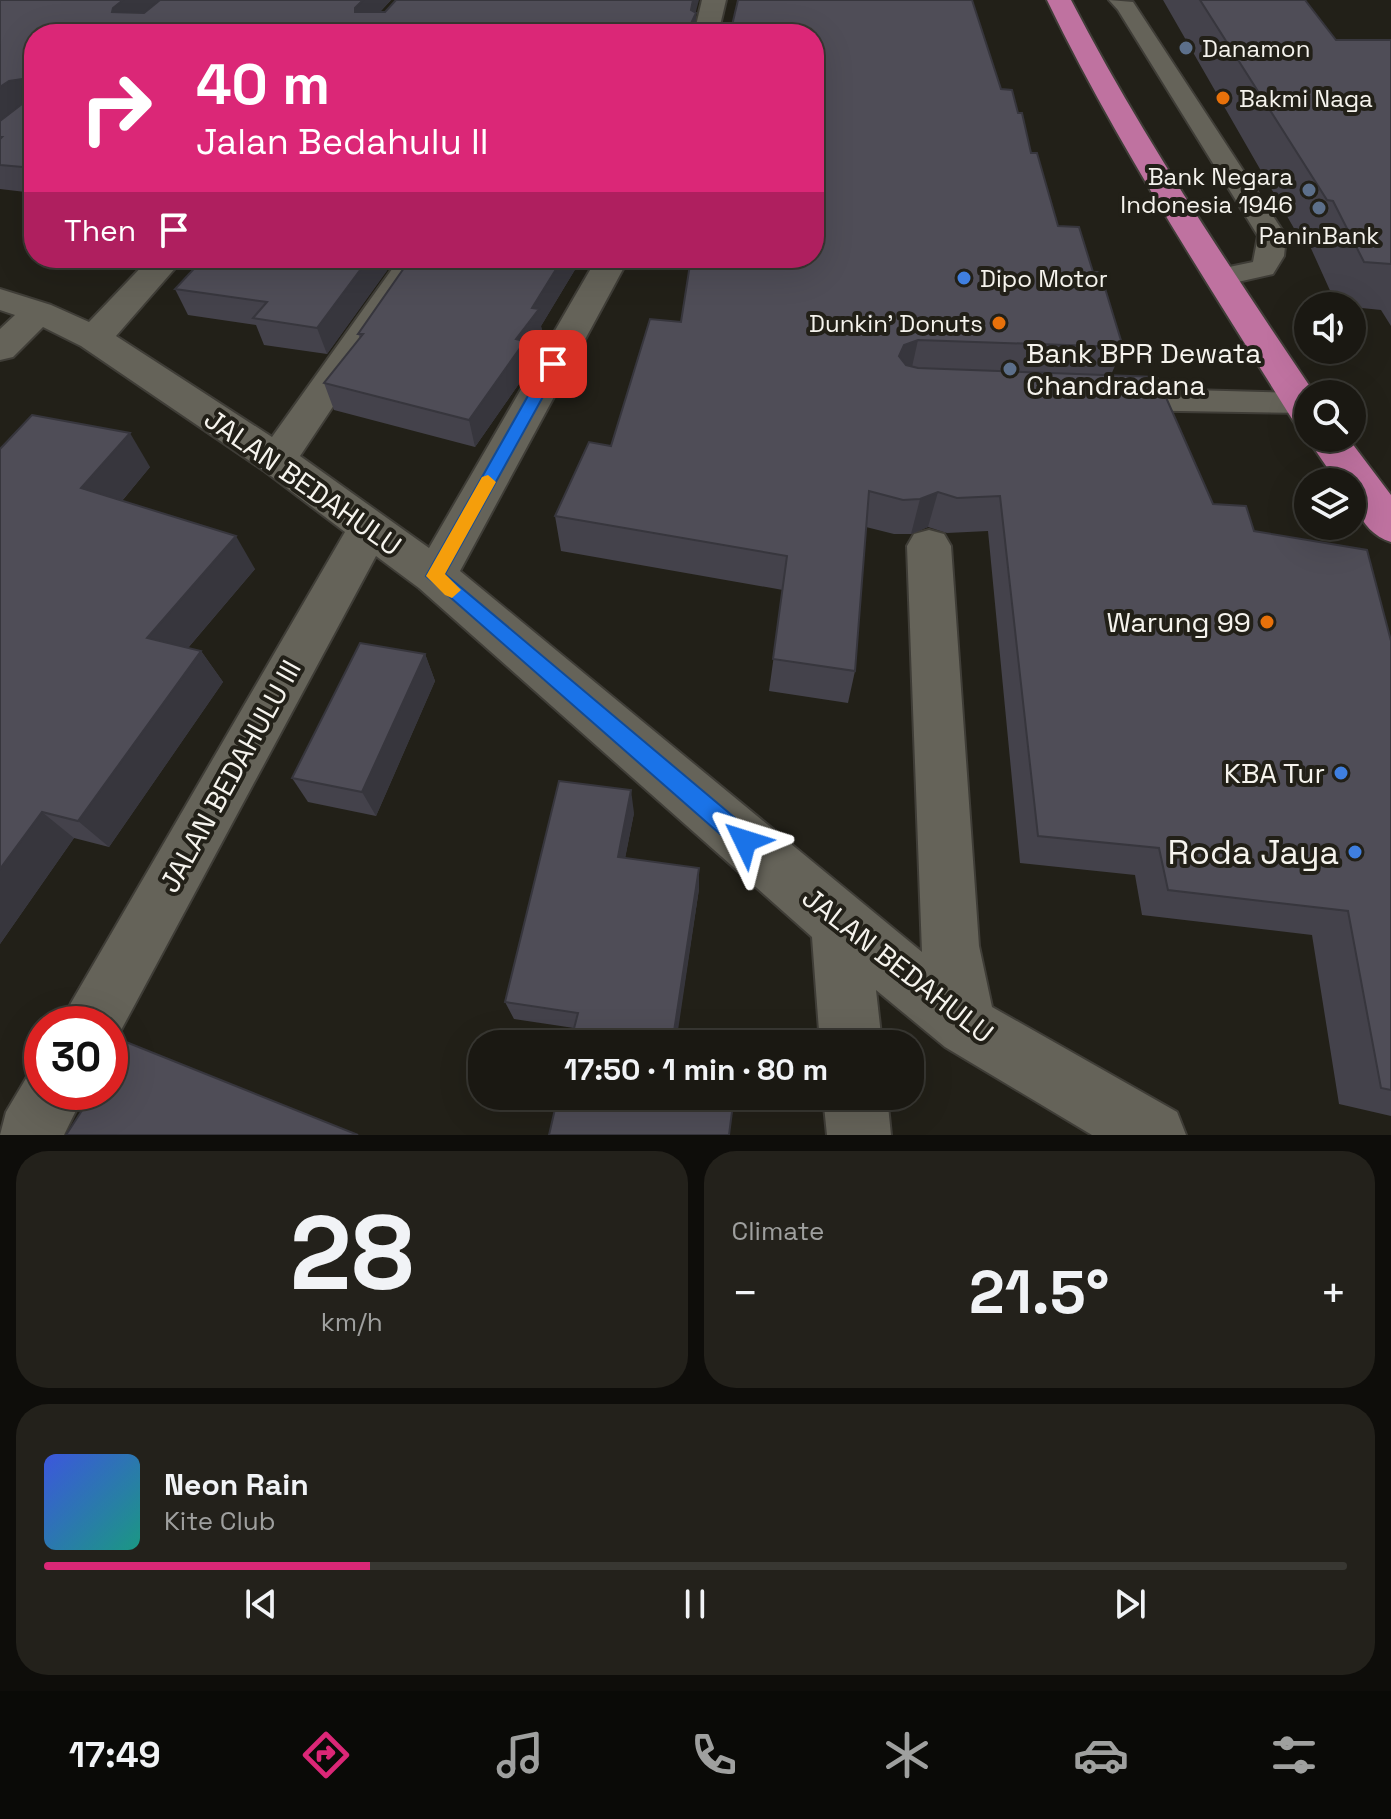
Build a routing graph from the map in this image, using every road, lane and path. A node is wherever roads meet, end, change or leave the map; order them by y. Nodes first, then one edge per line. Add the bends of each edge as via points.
1 (714, 0) edge
2 (1059, 0) edge
3 (1119, 0) edge
4 (708, 24) edge
5 (159, 268) edge
6 (409, 268) edge
7 (607, 268) edge
8 (1220, 277) junction
9 (20, 305) edge
10 (94, 338) junction
11 (0, 349) edge
12 (1294, 391) edge
13 (1089, 398) edge
14 (1294, 407) edge
15 (1337, 452) edge
16 (277, 460) junction
17 (1391, 526) edge
18 (369, 529) junction
19 (929, 546) dead end
20 (435, 576) junction
21 (840, 923) junction
22 (102, 1006) edge
23 (966, 1026) junction
24 (850, 1030) edge
25 (43, 1110) edge
26 (856, 1110) edge
27 (29, 1135) edge
28 (859, 1135) edge
29 (1154, 1135) edge

1 - 4 street
2 - 8 highway via 1091,64
3 - 8 lane via 1272,236 1263,268
5 - 10 street
6 - 16 street
7 - 20 street
8 - 12 highway
9 - 10 street, JALAN BEDAHULU
9 - 11 street
10 - 16 street, JALAN BEDAHULU
13 - 14 lane
15 - 17 highway
16 - 18 street, JALAN BEDAHULU
18 - 20 street, JALAN BEDAHULU
18 - 22 street, JALAN BEDAHULU III
19 - 23 street via 950,946
20 - 21 street, JALAN BEDAHULU
21 - 23 street, JALAN BEDAHULU
21 - 24 street
23 - 29 street, JALAN BEDAHULU
25 - 27 street
26 - 28 street

